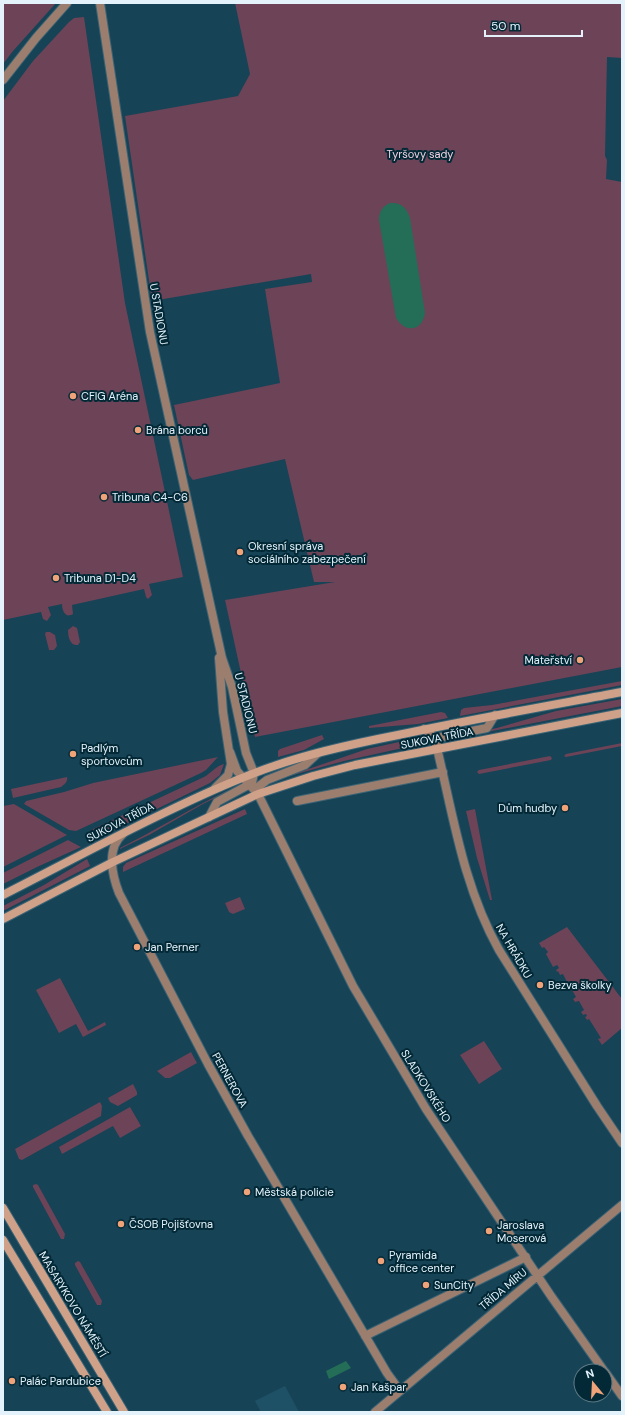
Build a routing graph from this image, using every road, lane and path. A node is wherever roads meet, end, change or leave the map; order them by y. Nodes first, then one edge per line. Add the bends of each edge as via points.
1 (67, 3) edge
2 (100, 3) edge
3 (3, 80) edge
4 (215, 626) junction
5 (622, 692) edge
6 (622, 713) edge
7 (496, 715) junction
8 (424, 729) junction
9 (437, 748) junction
10 (230, 752) junction
11 (318, 753) junction
12 (443, 772) junction
13 (254, 773) junction
14 (242, 777) junction
15 (250, 784) junction
16 (213, 789) junction
17 (258, 794) junction
18 (297, 802) dead end
19 (210, 817) junction
20 (130, 829) junction
21 (113, 862) junction
22 (3, 895) edge
23 (3, 919) edge
24 (622, 1143) edge
25 (622, 1205) edge
26 (3, 1208) edge
27 (3, 1240) edge
28 (526, 1257) junction
29 (538, 1274) junction
30 (365, 1336) junction
31 (599, 1363) edge
32 (613, 1383) edge
33 (400, 1391) junction
34 (622, 1396) edge
35 (107, 1412) edge
36 (124, 1412) edge
37 (375, 1412) edge

1 - 3 street
2 - 4 street, U STADIONU via 149,326
4 - 10 street, U STADIONU via 223,712
4 - 13 street, U STADIONU via 232,687 246,753
5 - 7 street, SUKOVA TŘÍDA
6 - 9 street, SUKOVA TŘÍDA
7 - 8 street, SUKOVA TŘÍDA
7 - 9 street via 487,728 442,737 437,742
8 - 9 street, NA HRÁDKU via 432,736
8 - 11 street, SUKOVA TŘÍDA
9 - 12 street, NA HRÁDKU
9 - 17 street, SUKOVA TŘÍDA via 313,776
10 - 14 street, U STADIONU via 235,768
10 - 16 street, U STADIONU via 230,772
11 - 13 street, SUKOVA TŘÍDA
11 - 17 street, SUKOVA TŘÍDA via 305,765 264,781 258,787
12 - 18 street
12 - 24 street, NA HRÁDKU via 464,865 486,924
13 - 14 street, SUKOVA TŘÍDA
13 - 15 street
14 - 15 street, U STADIONU
14 - 16 street, SUKOVA TŘÍDA
15 - 17 street, U STADIONU
15 - 19 street via 217,802
16 - 20 street, SUKOVA TŘÍDA
17 - 19 street, SUKOVA TŘÍDA
17 - 28 street, SLADKOVSKÉHO via 364,1005 426,1109
19 - 21 street, SUKOVA TŘÍDA
20 - 21 street, PERNEROVA via 115,843
20 - 22 street, SUKOVA TŘÍDA
21 - 23 street, SUKOVA TŘÍDA
21 - 30 street, PERNEROVA via 119,893 208,1064
25 - 29 street, TŘÍDA MÍRU
26 - 36 street, MASARYKOVO NÁMĚSTÍ
27 - 35 street
28 - 29 street, SLADKOVSKÉHO
28 - 30 street, TŘÍDA MÍRU
29 - 31 street, SLADKOVSKÉHO
29 - 33 street, TŘÍDA MÍRU
30 - 33 street
32 - 34 street, SLADKOVSKÉHO
33 - 37 street, TŘÍDA MÍRU

